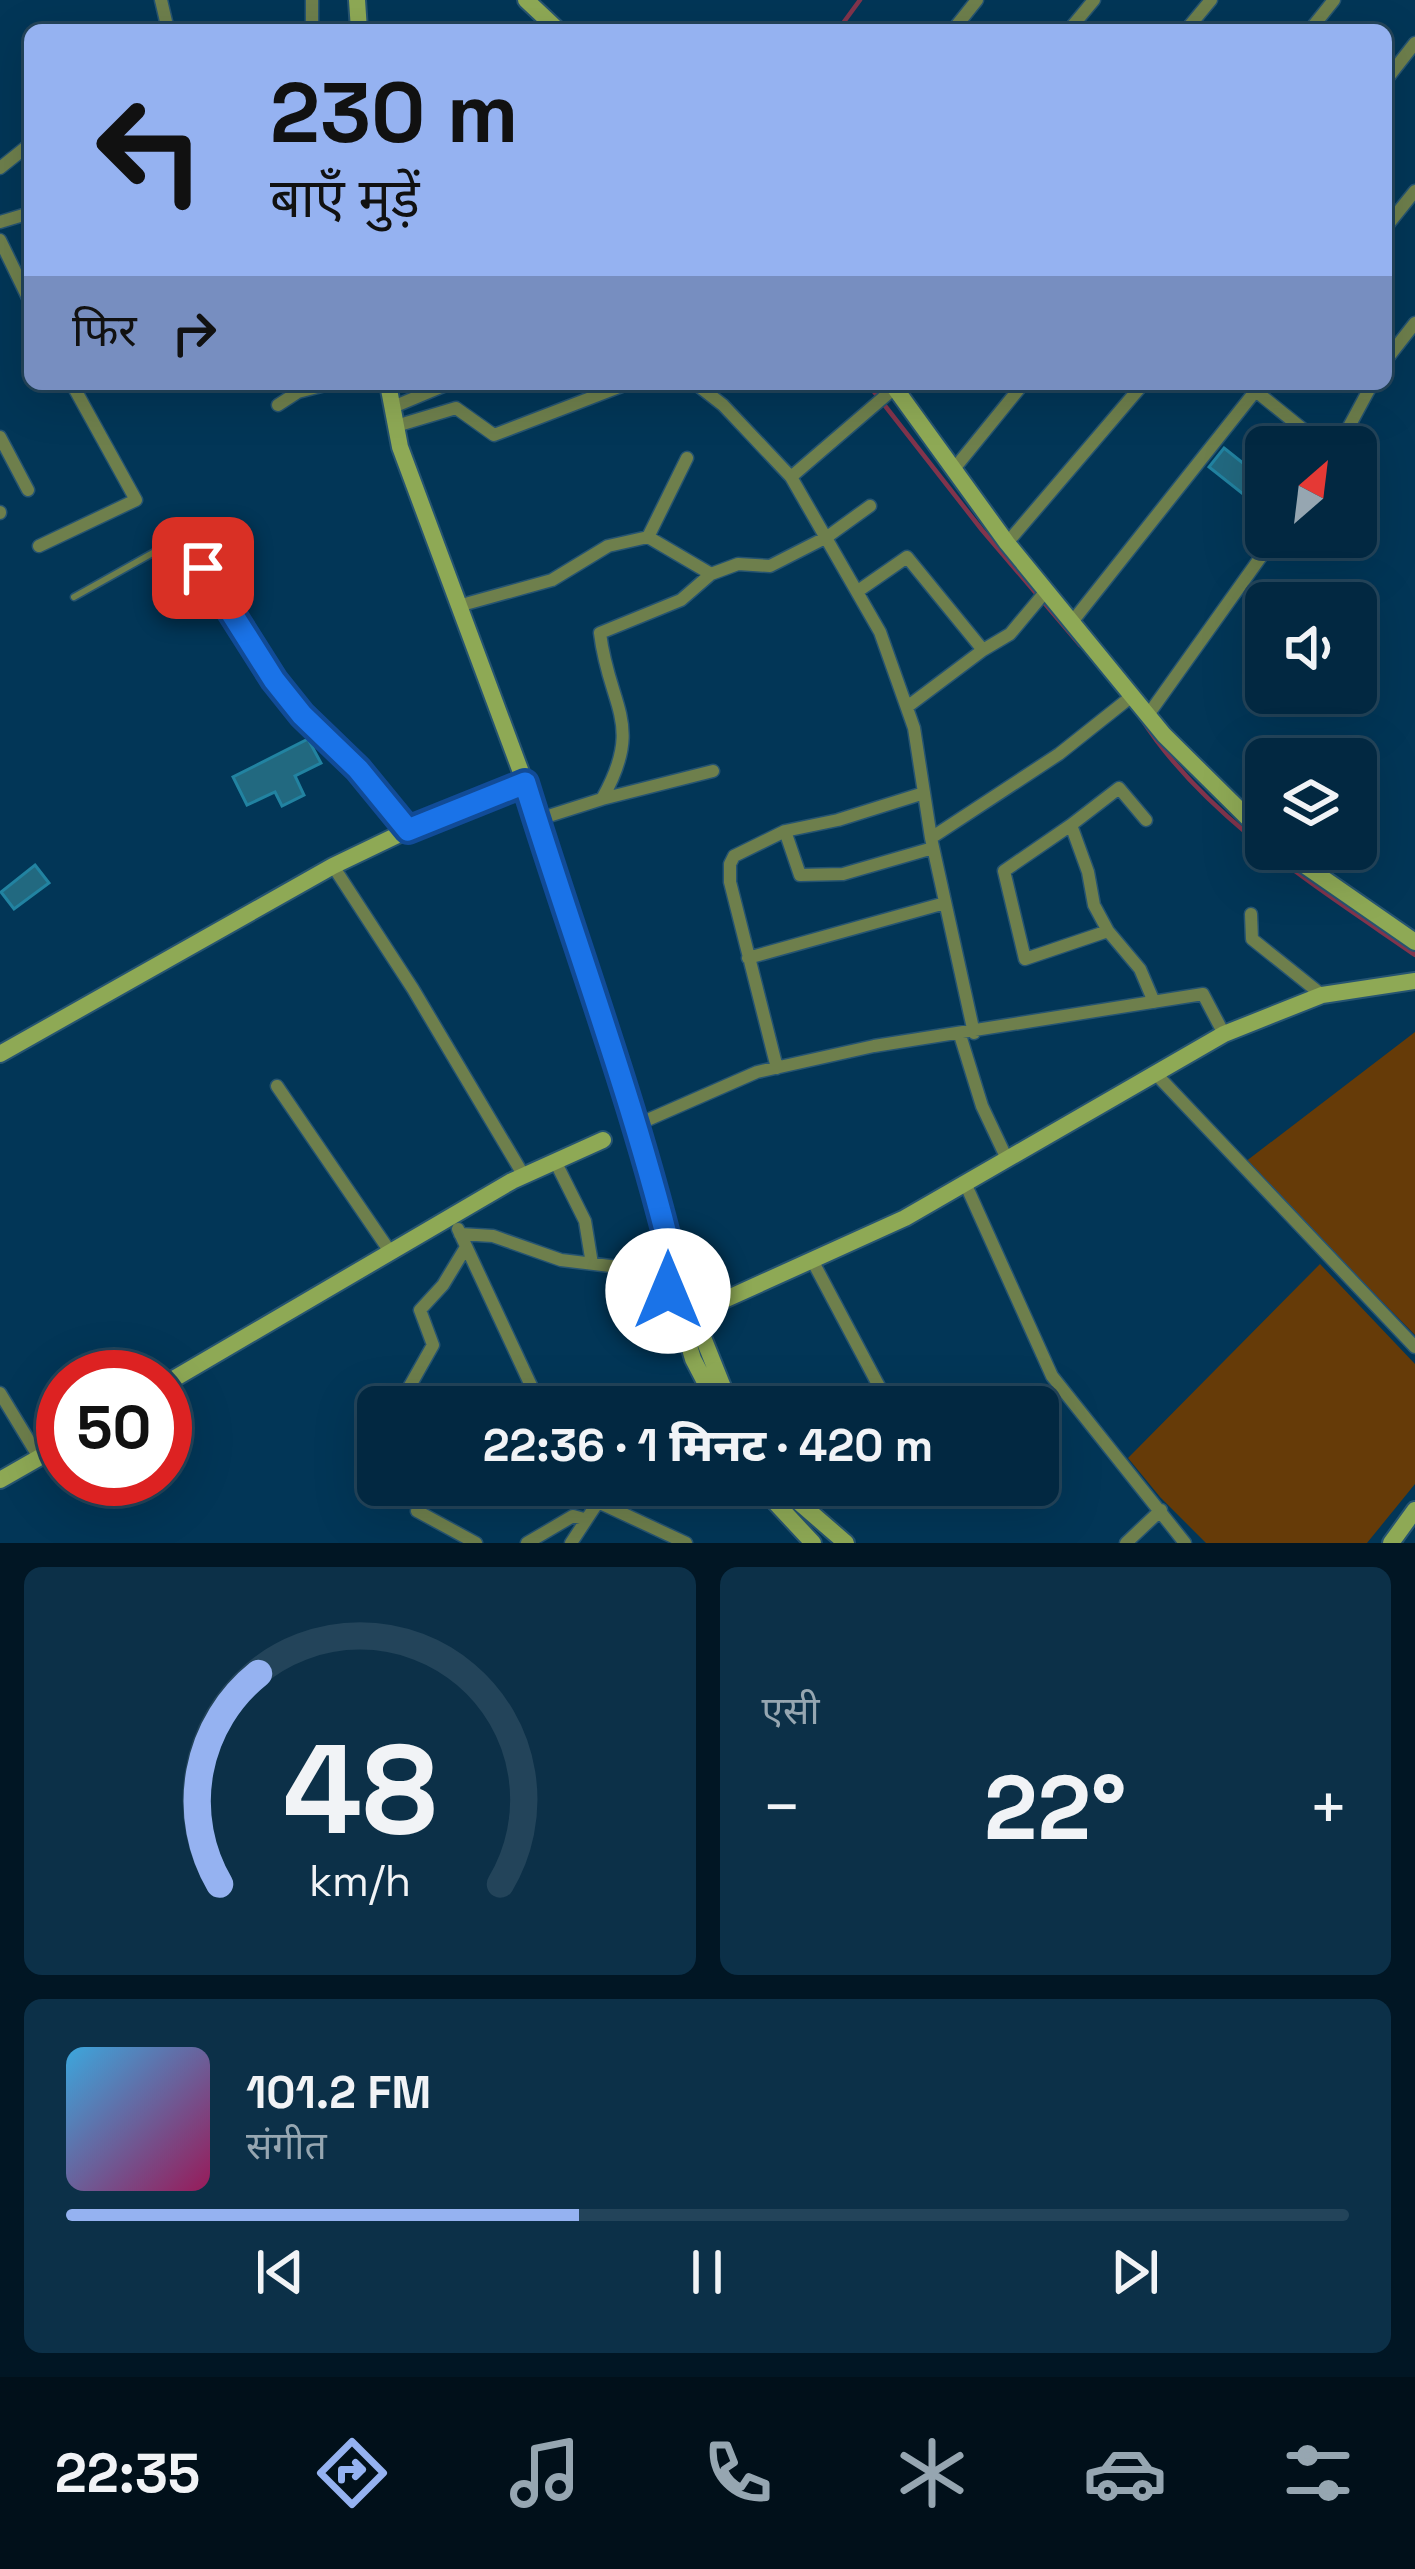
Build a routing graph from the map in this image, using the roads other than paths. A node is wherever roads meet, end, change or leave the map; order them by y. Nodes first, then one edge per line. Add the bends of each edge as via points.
1 (526, 0) edge
2 (977, 0) edge
3 (1094, 0) edge
4 (1210, 0) edge
5 (1334, 0) edge
6 (552, 24) edge
7 (958, 24) edge
8 (1074, 24) edge
9 (1191, 24) edge
10 (1315, 24) edge
11 (1415, 43) edge
12 (1392, 72) edge
13 (24, 149) edge
14 (0, 168) edge
15 (1415, 191) edge
16 (1392, 220) edge
17 (0, 240) edge
18 (24, 290) edge
19 (1415, 322) edge
20 (1392, 352) edge
21 (75, 390) edge
22 (306, 390) edge
23 (389, 390) edge
24 (438, 390) edge
25 (611, 390) edge
26 (705, 390) edge
27 (891, 390) edge
28 (899, 390) edge
29 (1018, 390) edge
30 (1138, 390) edge
31 (1251, 390) edge
32 (1259, 390) edge
33 (1369, 390) edge
34 (278, 405) dead end
35 (394, 416) junction
36 (1301, 426) edge
37 (1349, 426) edge
38 (0, 437) edge
39 (687, 458) dead end
40 (954, 469) junction
41 (791, 478) junction
42 (28, 490) dead end
43 (870, 506) dead end
44 (827, 536) junction
45 (648, 537) junction
46 (1007, 543) junction
47 (39, 546) dead end
48 (1260, 558) edge
49 (711, 574) junction
50 (858, 591) junction
51 (1046, 591) junction
52 (74, 597) dead end
53 (458, 606) junction
54 (1072, 622) junction
55 (983, 650) junction
56 (1127, 701) junction
57 (907, 707) junction
58 (1148, 716) junction
59 (713, 771) dead end
60 (525, 783) junction
61 (924, 793) junction
62 (602, 799) junction
63 (1245, 815) edge
64 (536, 820) junction
65 (1147, 820) dead end
66 (1071, 825) junction
67 (408, 830) junction
68 (785, 831) junction
69 (932, 843) junction
70 (333, 866) junction
71 (1311, 870) edge
72 (945, 903) junction
73 (1251, 914) dead end
74 (1108, 931) junction
75 (1415, 942) edge
76 (748, 958) junction
77 (1415, 981) edge
78 (1322, 994) junction
79 (1154, 1002) junction
80 (967, 1034) junction
81 (1224, 1034) junction
82 (0, 1054) edge
83 (777, 1067) junction
84 (1155, 1073) junction
85 (277, 1086) dead end
86 (636, 1125) junction
87 (603, 1140) dead end
88 (1007, 1159) junction
89 (555, 1161) junction
90 (524, 1176) junction
91 (965, 1184) junction
92 (460, 1233) junction
93 (391, 1253) junction
94 (812, 1260) junction
95 (592, 1264) junction
96 (681, 1287) junction
97 (1415, 1347) edge
98 (192, 1368) edge
99 (410, 1386) edge
100 (532, 1386) edge
101 (707, 1386) edge
102 (722, 1386) edge
103 (879, 1386) edge
104 (0, 1393) edge
105 (36, 1452) edge
106 (36, 1461) edge
107 (0, 1480) edge
108 (595, 1506) edge
109 (607, 1506) edge
110 (784, 1506) edge
111 (795, 1506) edge
112 (1161, 1510) junction
113 (1415, 1510) edge
114 (417, 1511) dead end
115 (584, 1519) junction
116 (476, 1543) edge
117 (527, 1543) edge
118 (572, 1543) edge
119 (686, 1543) edge
120 (813, 1543) edge
121 (846, 1543) edge
122 (1126, 1543) edge
123 (1185, 1543) edge
124 (1391, 1543) edge

1 - 6 street
2 - 7 street
3 - 8 street
4 - 9 street
5 - 10 street
11 - 12 street
13 - 14 street
15 - 16 street
17 - 18 street
19 - 20 street
21 - 47 street via 136,500
22 - 34 street
23 - 35 street
24 - 35 street
25 - 35 street via 494,435 456,408
26 - 41 street
27 - 41 street
28 - 40 street
29 - 40 street
30 - 46 street
31 - 54 street
32 - 36 street
33 - 37 street
35 - 53 street
38 - 42 street
39 - 45 street
40 - 46 street
41 - 44 street
43 - 44 street
44 - 49 street via 770,566 738,564
44 - 50 street
45 - 49 street
45 - 53 street via 608,545 552,580
46 - 51 street
48 - 58 street
49 - 62 street via 681,600 599,633 625,728 619,768
50 - 55 street via 907,557
50 - 57 street
51 - 54 street
51 - 55 street via 1010,634
52 - 67 lane via 167,545 191,551 274,680
53 - 60 street
54 - 56 street
55 - 57 street
56 - 58 street
56 - 69 street
57 - 61 street
58 - 63 street
59 - 62 street
60 - 64 street
60 - 67 street
61 - 68 street
61 - 69 street
62 - 64 street
64 - 86 street
65 - 66 street via 1119,788
66 - 74 street
66 - 74 street via 1004,871 1025,959
67 - 70 street
68 - 69 street via 800,875 843,874
68 - 76 street via 730,864
69 - 72 street
70 - 82 street
70 - 90 street
71 - 75 street
72 - 76 street
72 - 80 street
73 - 78 street via 1252,939
74 - 79 street via 1140,969
76 - 83 street
77 - 78 street
78 - 81 street
79 - 80 street
79 - 81 street via 1203,994
80 - 83 street
80 - 88 street via 982,1106
81 - 84 street
83 - 86 street
84 - 88 street
84 - 97 street
85 - 93 street
86 - 96 street
87 - 89 street
88 - 91 street
89 - 90 street
89 - 95 street via 584,1221
90 - 92 street
91 - 94 street
91 - 112 street via 1052,1376
92 - 93 street
92 - 95 street
92 - 99 street via 443,1285 421,1310 433,1346
92 - 100 street
93 - 98 street
94 - 96 street via 724,1300
94 - 103 street
95 - 96 street
96 - 101 street via 692,1359
96 - 102 street
104 - 105 street
106 - 107 street
108 - 115 street
109 - 119 street
110 - 120 street
111 - 121 street
112 - 122 street
112 - 123 street
113 - 124 street
114 - 116 street
115 - 117 street via 573,1516
115 - 118 street

